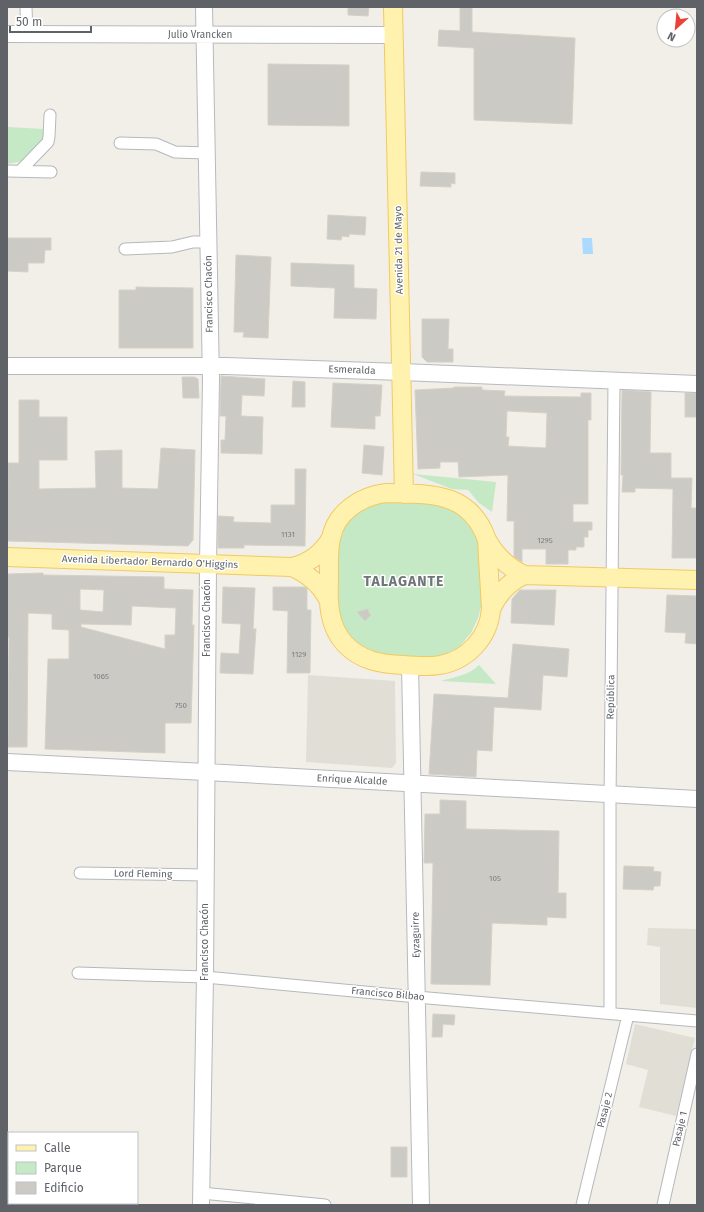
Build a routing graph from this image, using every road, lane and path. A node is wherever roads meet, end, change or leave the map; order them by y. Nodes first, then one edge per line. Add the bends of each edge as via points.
1 (26, 7) edge
2 (204, 7) edge
3 (393, 7) edge
4 (7, 34) edge
5 (27, 34) junction
6 (204, 35) junction
7 (394, 35) junction
8 (50, 115) dead end
9 (120, 143) dead end
10 (207, 153) junction
11 (7, 171) edge
12 (20, 171) junction
13 (51, 172) dead end
14 (208, 242) junction
15 (125, 249) dead end
16 (7, 366) edge
17 (211, 366) junction
18 (402, 372) junction
19 (614, 381) junction
20 (697, 384) edge
21 (404, 494) junction
22 (331, 538) junction
23 (487, 540) junction
24 (7, 557) edge
25 (208, 564) junction
26 (292, 567) junction
27 (524, 575) junction
28 (612, 578) junction
29 (697, 580) edge
30 (328, 599) junction
31 (491, 609) junction
32 (410, 666) junction
33 (7, 762) edge
34 (206, 772) junction
35 (412, 784) junction
36 (610, 794) junction
37 (697, 800) edge
38 (80, 873) dead end
39 (206, 875) junction
40 (78, 973) dead end
41 (205, 977) junction
42 (417, 997) junction
43 (610, 1014) junction
44 (628, 1015) junction
45 (697, 1021) edge
46 (697, 1054) edge
47 (201, 1199) edge
48 (325, 1205) edge
49 (421, 1205) edge
50 (582, 1205) edge
51 (663, 1205) edge

1 - 5 street
2 - 6 street, Francisco Chacón
3 - 7 main road, Avenida 21 de Mayo
4 - 5 street, Julio Vrancken
5 - 6 street, Julio Vrancken
6 - 7 street, Julio Vrancken
6 - 10 street, Francisco Chacón
7 - 18 main road, Avenida 21 de Mayo
8 - 12 street via 48,142
9 - 10 street via 156,144 175,152
10 - 14 street, Francisco Chacón
11 - 12 street
12 - 13 street
14 - 15 street
14 - 17 street, Francisco Chacón
16 - 17 street, Esmeralda
17 - 18 street, Esmeralda
17 - 25 street, Francisco Chacón
18 - 19 street, Esmeralda
18 - 21 main road, Avenida 21 de Mayo
19 - 20 street, Esmeralda
19 - 28 street, República
21 - 22 main road via 378,494 358,502 339,520
21 - 23 main road via 440,496 457,502 475,516
22 - 26 main road, Avenida Libertador Bernardo O'Higgins via 315,558
22 - 30 main road
23 - 27 main road via 505,563
23 - 31 main road
24 - 25 main road, Avenida Libertador Bernardo O'Higgins
25 - 26 main road, Avenida Libertador Bernardo O'Higgins
25 - 34 street, Francisco Chacón
26 - 30 main road, Avenida Libertador Bernardo O'Higgins via 313,579
27 - 28 main road
27 - 31 main road via 499,594
28 - 29 main road
28 - 36 street, República
30 - 32 main road via 335,629 352,650 374,662
31 - 32 main road via 485,633 475,647 465,655 440,665
32 - 35 street, Eyzaguirre
33 - 34 street, Enrique Alcalde
34 - 35 street, Enrique Alcalde
34 - 39 street, Francisco Chacón
35 - 36 street, Enrique Alcalde
35 - 42 street, Eyzaguirre
36 - 37 street, Enrique Alcalde
36 - 43 street, República
38 - 39 street, Lord Fleming
39 - 41 street, Francisco Chacón
40 - 41 street, Francisco Bilbao
41 - 42 street, Francisco Bilbao
41 - 47 street, Francisco Chacón
42 - 43 street, Francisco Bilbao
42 - 49 street, Eyzaguirre
43 - 44 street, Francisco Bilbao
44 - 45 street, Francisco Bilbao
44 - 50 street, Pasaje 2
46 - 51 street, Pasaje 1
47 - 48 street

